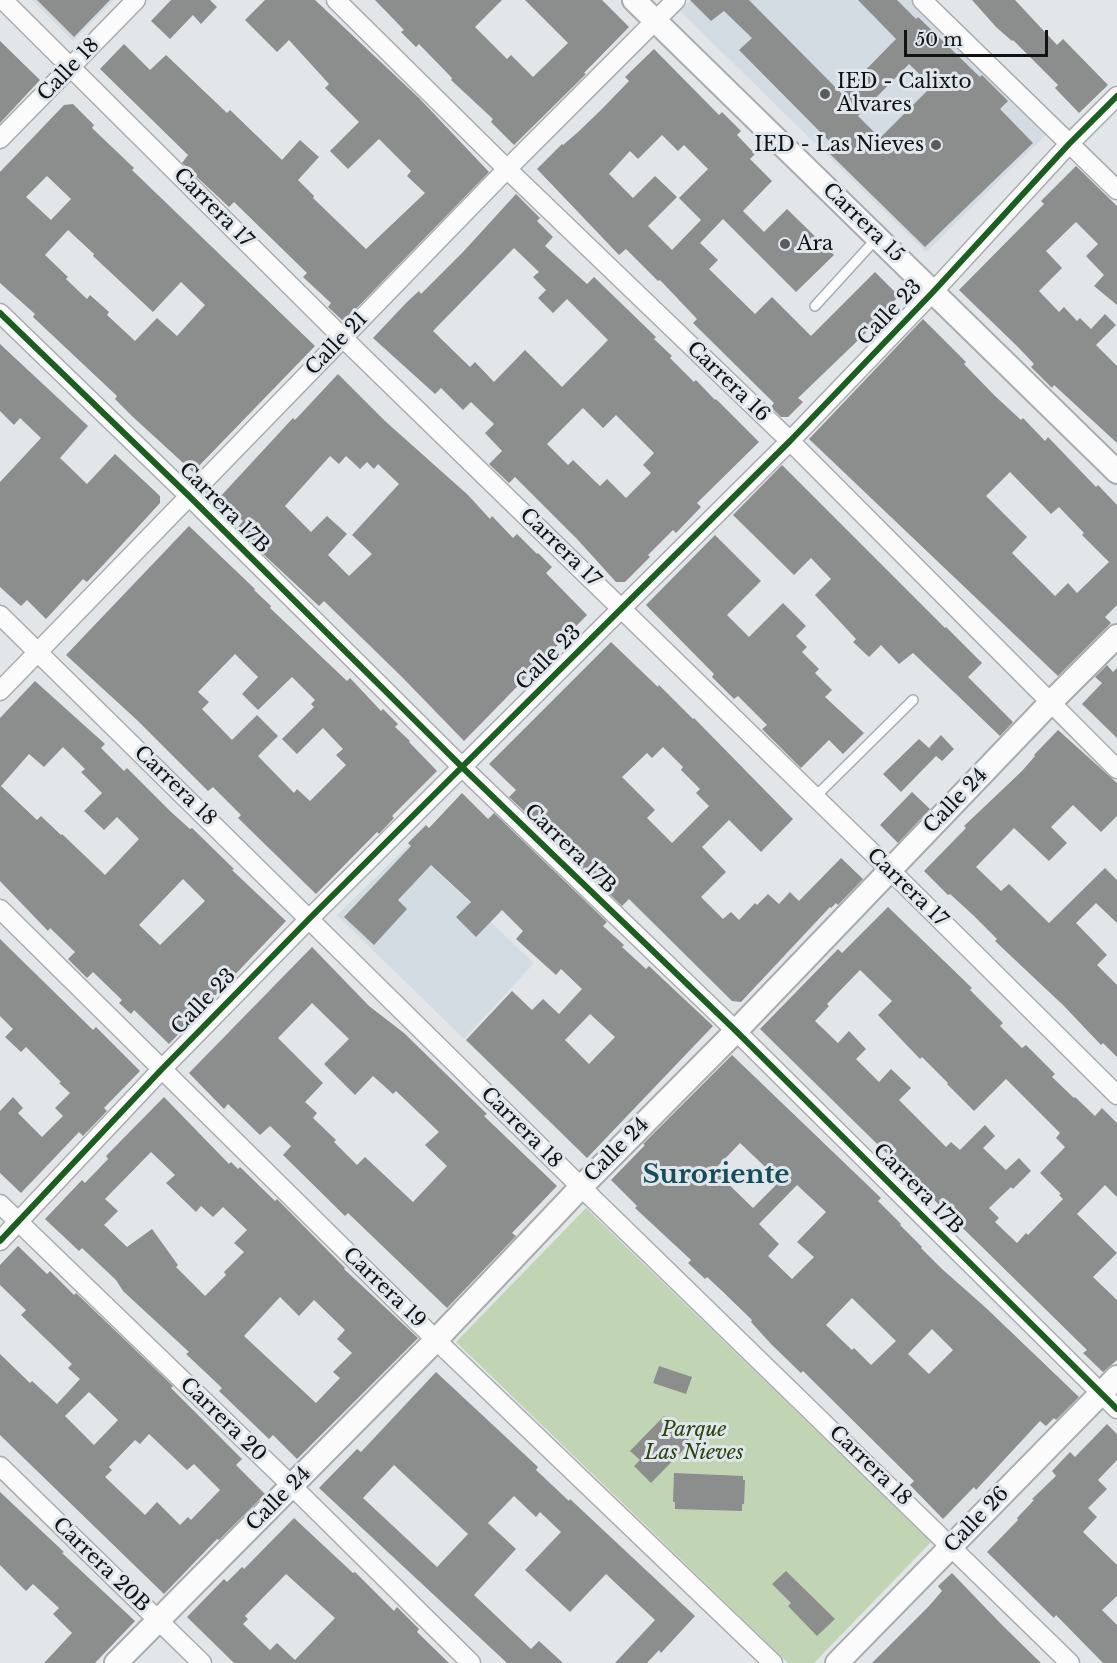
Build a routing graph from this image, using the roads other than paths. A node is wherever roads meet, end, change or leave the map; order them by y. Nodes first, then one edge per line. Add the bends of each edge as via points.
1 (3, 0) edge
2 (136, 0) edge
3 (336, 0) edge
4 (634, 0) edge
5 (676, 0) edge
6 (922, 0) edge
7 (656, 20) junction
8 (72, 67) junction
9 (1117, 96) edge
10 (0, 139) edge
11 (1070, 144) junction
12 (507, 169) junction
13 (1117, 190) edge
14 (878, 237) junction
15 (933, 292) junction
16 (816, 306) dead end
17 (0, 313) edge
18 (343, 338) junction
19 (790, 441) junction
20 (1117, 472) edge
21 (189, 495) junction
22 (622, 608) junction
23 (0, 615) edge
24 (1117, 636) edge
25 (38, 653) junction
26 (0, 690) edge
27 (913, 700) dead end
28 (1050, 703) junction
29 (463, 768) junction
30 (1117, 769) edge
31 (814, 798) junction
32 (890, 870) junction
33 (0, 909) edge
34 (310, 918) junction
35 (736, 1031) junction
36 (161, 1070) junction
37 (1117, 1095) edge
38 (581, 1187) junction
39 (0, 1204) edge
40 (18, 1222) junction
41 (0, 1241) edge
42 (436, 1340) junction
43 (1117, 1377) edge
44 (1100, 1394) junction
45 (1117, 1410) edge
46 (0, 1466) edge
47 (292, 1486) junction
48 (951, 1546) junction
49 (158, 1620) junction
50 (116, 1663) edge
51 (202, 1663) edge
52 (471, 1663) edge
53 (773, 1663) edge
54 (837, 1663) edge
55 (1070, 1663) edge

1 - 8 street, Carrera 17
2 - 8 street, Calle 18
3 - 12 street, Carrera 16
4 - 7 street, Carrera 15
5 - 7 street, Calle 21
6 - 11 street
7 - 12 street, Calle 21
7 - 14 street, Carrera 15
8 - 10 street, Calle 18
8 - 18 street, Carrera 17
9 - 11 street, Calle 23
11 - 13 street
11 - 15 street, Calle 23
12 - 18 street, Calle 21
12 - 19 street, Carrera 16
14 - 15 street, Carrera 15
14 - 16 lane
15 - 19 street, Calle 23
15 - 20 street, Carrera 15
17 - 21 street, Carrera 17B
18 - 21 street, Calle 21
18 - 22 street, Carrera 17
19 - 22 street, Calle 23
19 - 28 street, Carrera 16
21 - 25 street, Calle 21
21 - 29 street, Carrera 17B
22 - 29 street, Calle 23
22 - 31 street, Carrera 17
23 - 25 street, Carrera 18
24 - 28 street, Calle 24
25 - 26 street, Calle 21
25 - 34 street, Carrera 18
27 - 31 lane
28 - 30 street, Carrera 16
28 - 32 street, Calle 24
29 - 34 street, Calle 23
29 - 35 street, Carrera 17B
31 - 32 street, Carrera 17
32 - 35 street, Calle 24
32 - 37 street, Carrera 17
33 - 36 street, Carrera 19
34 - 36 street, Calle 23
34 - 38 street, Carrera 18
35 - 38 street, Calle 24
35 - 44 street, Carrera 17B
36 - 40 street, Calle 23
36 - 42 street, Carrera 19
38 - 42 street, Calle 24
38 - 48 street, Carrera 18
39 - 40 street, Carrera 20
40 - 41 street, Calle 23
40 - 47 street, Carrera 20
42 - 47 street, Calle 24
42 - 53 street, Carrera 19
43 - 44 street, Calle 26
44 - 45 street, Carrera 17B
44 - 48 street, Calle 26
46 - 49 street, Carrera 20B
47 - 49 street, Calle 24
47 - 52 street, Carrera 20
48 - 54 street, Calle 26
48 - 55 street, Carrera 18
49 - 50 street, Calle 24
49 - 51 street, Carrera 20B

